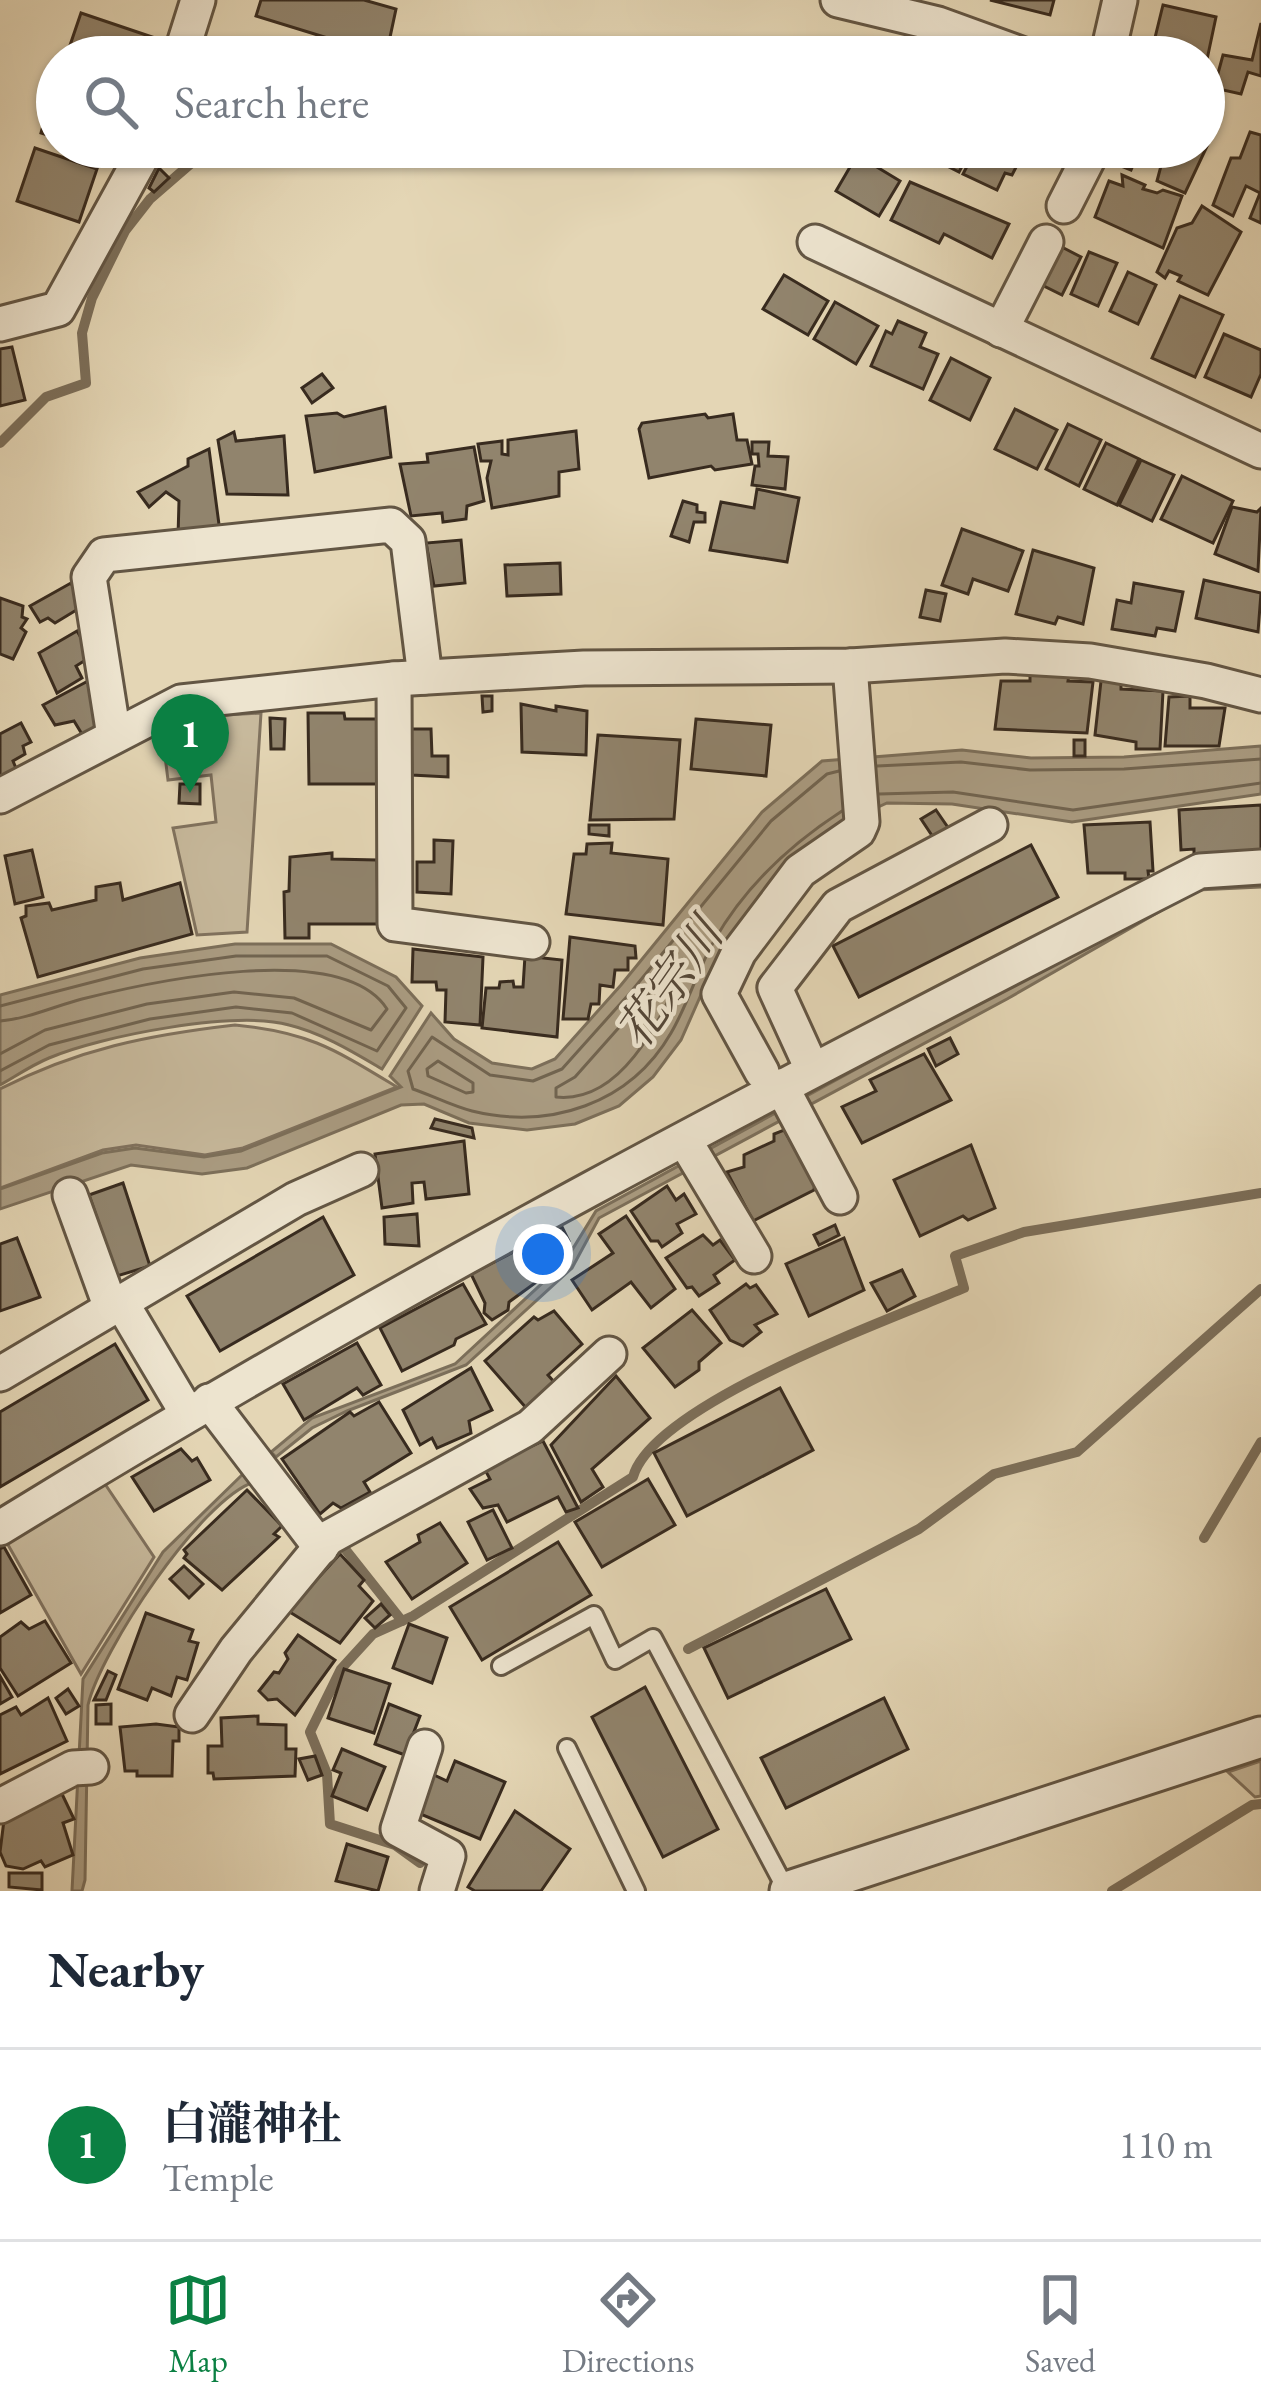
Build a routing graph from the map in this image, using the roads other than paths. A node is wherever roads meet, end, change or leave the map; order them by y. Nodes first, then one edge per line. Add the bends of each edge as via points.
1 (198, 0) edge
2 (838, 0) edge
3 (1120, 0) edge
4 (187, 36) edge
5 (971, 36) edge
6 (1112, 36) edge
7 (135, 168) edge
8 (1083, 168) edge
9 (1064, 206) joint
10 (814, 242) dead end
11 (1046, 242) joint
12 (0, 324) edge
13 (1001, 330) junction
14 (1261, 451) edge
15 (850, 666) junction
16 (410, 678) junction
17 (1261, 695) edge
18 (114, 736) junction
19 (0, 796) edge
20 (990, 825) dead end
21 (1261, 867) edge
22 (532, 942) dead end
23 (812, 1069) junction
24 (772, 1079) junction
25 (685, 1141) junction
26 (361, 1170) dead end
27 (70, 1195) dead end
28 (840, 1197) dead end
29 (754, 1256) dead end
30 (116, 1305) junction
31 (609, 1354) dead end
32 (0, 1374) edge
33 (198, 1407) junction
34 (0, 1528) edge
35 (321, 1547) junction
36 (502, 1666) dead end
37 (192, 1715) dead end
38 (1261, 1737) edge
39 (425, 1747) dead end
40 (568, 1748) dead end
41 (92, 1767) dead end
42 (0, 1807) edge
43 (437, 1891) edge
44 (636, 1891) edge
45 (789, 1891) edge

1 - 4 street
2 - 5 street
3 - 6 street
7 - 12 street via 58,309
8 - 9 street
9 - 11 lane
10 - 13 street
11 - 13 street
13 - 14 street
15 - 16 street
15 - 17 street via 1006,656 1090,661
15 - 24 street via 862,822 800,871 739,952 719,994
16 - 18 street via 181,702
16 - 18 street via 408,541 391,525 104,555 89,577
16 - 22 street via 395,924
18 - 19 street
20 - 23 street via 838,906 775,988
21 - 23 street via 1200,871
23 - 24 street
24 - 25 street
24 - 28 street
25 - 29 street
25 - 33 street
26 - 30 street via 296,1198
27 - 30 street
30 - 32 street
30 - 33 street
31 - 35 street via 530,1427
33 - 34 street
33 - 35 street
35 - 37 street
36 - 45 lane via 594,1615 615,1660 653,1638
38 - 45 street
39 - 43 street via 398,1829 448,1856
40 - 44 lane
41 - 42 street via 73,1768

